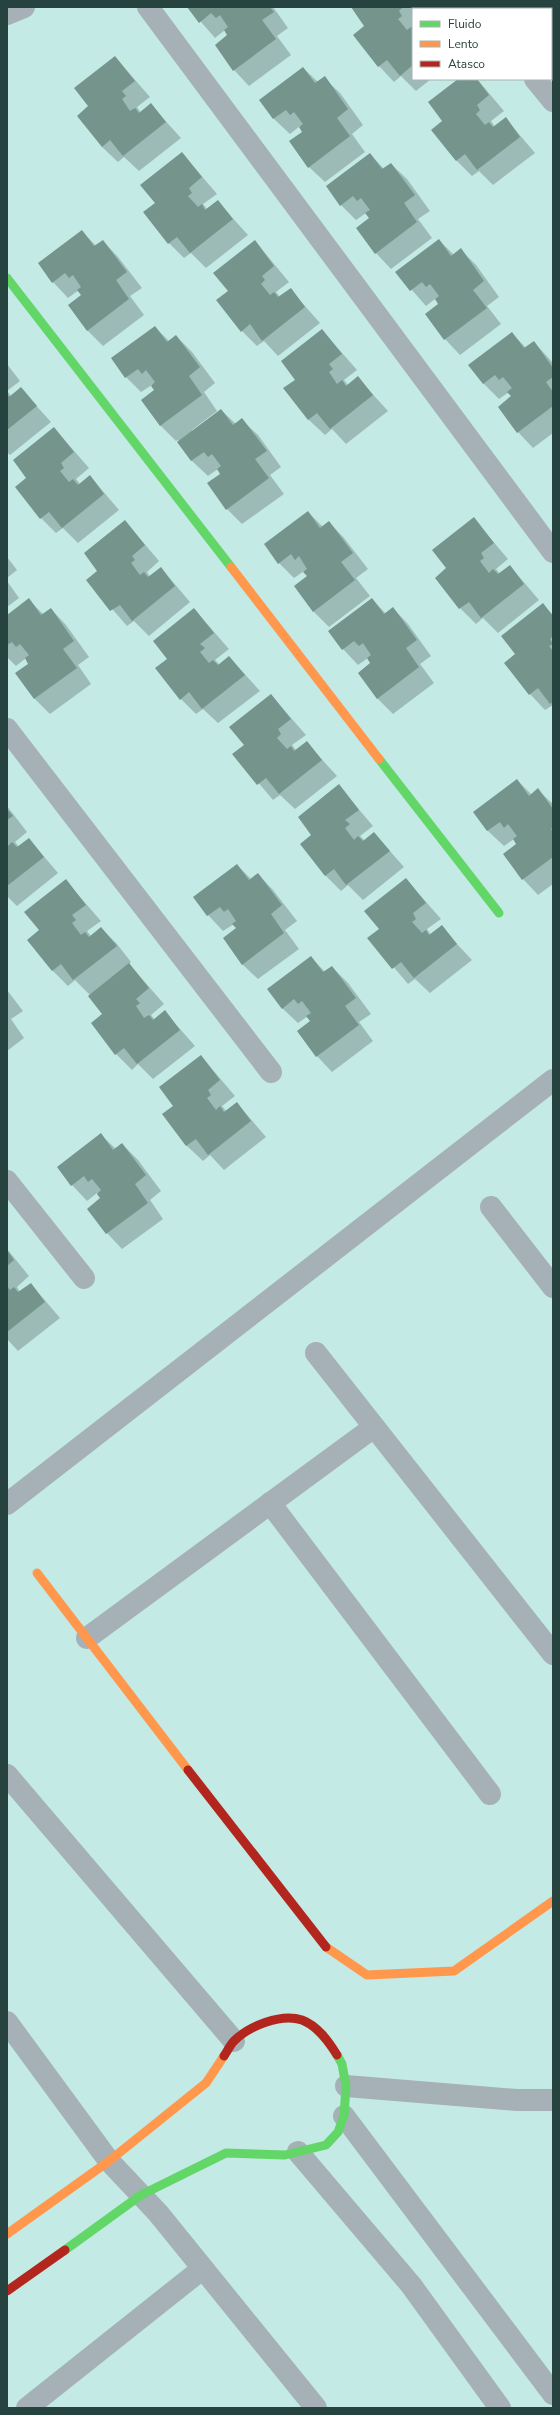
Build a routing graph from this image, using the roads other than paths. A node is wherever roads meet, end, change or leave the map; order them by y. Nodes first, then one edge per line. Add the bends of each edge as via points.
1 (24, 7) edge
2 (148, 7) edge
3 (7, 14) edge
4 (537, 80) edge
5 (553, 101) edge
6 (7, 278) edge
7 (553, 552) edge
8 (7, 729) edge
9 (499, 913) dead end
10 (271, 1072) dead end
11 (553, 1080) edge
12 (7, 1181) edge
13 (491, 1207) dead end
14 (84, 1278) dead end
15 (550, 1278) edge
16 (316, 1353) dead end
17 (374, 1427) junction
18 (270, 1503) junction
19 (7, 1504) edge
20 (37, 1573) dead end
21 (87, 1638) junction
22 (553, 1654) edge
23 (7, 1775) edge
24 (490, 1794) dead end
25 (553, 1901) edge
26 (7, 2022) edge
27 (234, 2041) junction
28 (346, 2086) junction
29 (553, 2100) edge
30 (344, 2116) junction
31 (298, 2152) junction
32 (109, 2161) junction
33 (141, 2195) junction
34 (7, 2234) edge
35 (202, 2269) junction
36 (7, 2291) edge
37 (553, 2394) edge
38 (27, 2408) edge
39 (316, 2408) edge
40 (500, 2408) edge

1 - 3 street
2 - 7 street
4 - 5 street
6 - 9 street
8 - 10 street
11 - 19 street
12 - 14 street
13 - 15 street
16 - 17 street
17 - 18 street
17 - 22 street
18 - 21 street
18 - 24 street
20 - 21 street
21 - 25 street via 322,1944 367,1975 454,1971
23 - 27 street
26 - 32 street
27 - 28 street via 255,2027 276,2019 302,2020 318,2030 330,2044 342,2064
27 - 32 street via 206,2083
28 - 29 street via 494,2099
28 - 30 street
30 - 31 street via 338,2132 326,2145
30 - 37 street
31 - 33 street via 285,2155 226,2153
31 - 40 street via 412,2285
32 - 33 street
32 - 34 street
33 - 35 street
33 - 36 street
35 - 38 street
35 - 39 street

